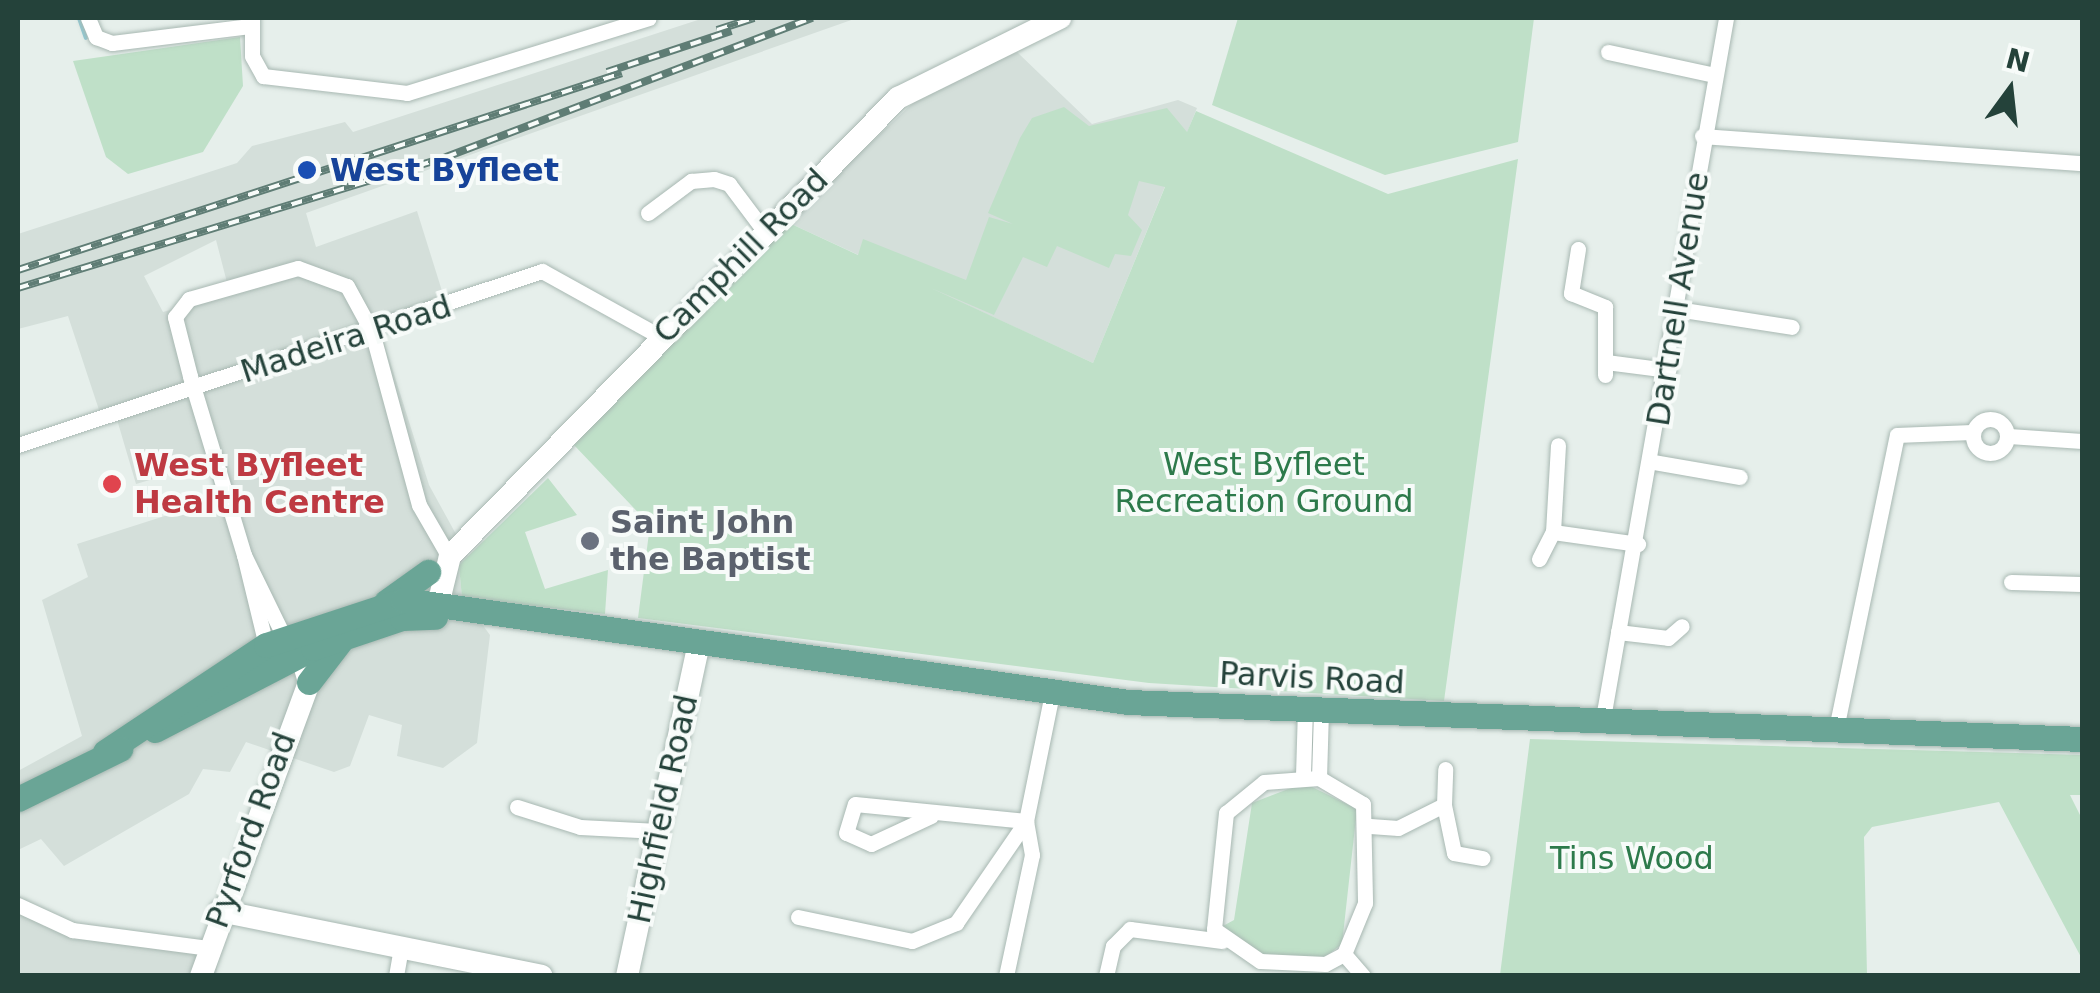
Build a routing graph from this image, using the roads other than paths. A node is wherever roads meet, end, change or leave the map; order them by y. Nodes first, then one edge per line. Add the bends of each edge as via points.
1 (88, 18) edge
2 (649, 18) edge
3 (1060, 18) edge
4 (1726, 18) edge
5 (251, 22) edge
6 (175, 23) edge
7 (1608, 52) dead end
8 (1714, 75) junction
9 (1702, 136) junction
10 (2082, 163) edge
11 (648, 213) dead end
12 (765, 232) junction
13 (1578, 249) dead end
14 (1677, 309) junction
15 (1792, 327) dead end
16 (372, 332) junction
17 (661, 337) junction
18 (1668, 370) junction
19 (194, 388) junction
20 (1971, 432) junction
21 (2010, 436) junction
22 (2082, 441) edge
23 (18, 445) edge
24 (1558, 445) dead end
25 (1653, 462) junction
26 (1740, 477) dead end
27 (1553, 532) junction
28 (1638, 544) junction
29 (452, 549) junction
30 (1539, 560) dead end
31 (428, 572) junction
32 (2011, 582) dead end
33 (2082, 584) edge
34 (386, 602) junction
35 (430, 609) junction
36 (1682, 626) dead end
37 (1618, 632) junction
38 (345, 635) junction
39 (1668, 638) junction
40 (699, 644) junction
41 (282, 650) junction
42 (1676, 655) dead end
43 (308, 685) junction
44 (1052, 693) junction
45 (1313, 710) junction
46 (1603, 718) junction
47 (1836, 729) junction
48 (2082, 739) edge
49 (1445, 769) dead end
50 (1311, 777) junction
51 (18, 799) edge
52 (1444, 804) junction
53 (517, 807) dead end
54 (931, 816) junction
55 (1026, 821) junction
56 (1370, 826) junction
57 (658, 831) junction
58 (1482, 858) dead end
59 (18, 905) edge
60 (220, 911) junction
61 (798, 917) dead end
62 (1222, 941) junction
63 (208, 948) junction
64 (402, 948) junction
65 (1344, 954) junction
66 (200, 976) edge
67 (396, 976) edge
68 (541, 976) edge
69 (627, 976) edge
70 (1006, 976) edge
71 (1106, 976) edge
72 (1362, 976) edge

1 - 6 street via 108,43
2 - 5 street via 407,93 263,76
3 - 12 street, Camphill Road via 916,84
4 - 8 street
5 - 6 street
7 - 8 street
8 - 9 street
9 - 10 street, Dartnell Avenue
9 - 14 street, Dartnell Avenue
11 - 12 street via 658,198 691,180 714,179 730,184
12 - 17 street, Camphill Road
13 - 18 street via 1571,293 1605,307 1606,368
14 - 15 street
14 - 18 street, Dartnell Avenue
16 - 17 street, Madeira Road via 548,270
16 - 19 street, Madeira Road
16 - 19 street via 354,294 328,272 298,268 223,286 176,311
16 - 29 street via 418,505
17 - 29 street, Camphill Road
18 - 25 street, Dartnell Avenue
19 - 23 street, Madeira Road
19 - 41 street via 244,556
20 - 21 street via 1990,420
20 - 21 street via 1990,453
20 - 47 street via 1896,435
21 - 22 street
24 - 27 street
25 - 26 street via 1710,478
25 - 28 street, Dartnell Avenue
27 - 28 street
27 - 30 street
28 - 37 street, Dartnell Avenue
29 - 31 street, Camphill Road
29 - 35 street, Camphill Road
31 - 34 main road
31 - 35 street
32 - 33 street
34 - 35 main road
34 - 41 main road
35 - 38 main road
35 - 40 main road, Parvis Road
36 - 39 street
37 - 39 street
37 - 46 street, Dartnell Avenue
38 - 41 main road
38 - 43 main road
39 - 42 street
40 - 44 main road, Parvis Road
40 - 57 street, Highfield Road
41 - 43 street
41 - 51 main road
43 - 60 street, Pyrford Road
44 - 45 main road, Parvis Road
44 - 55 street
45 - 46 main road, Parvis Road
45 - 50 street
46 - 47 main road, Parvis Road
47 - 48 main road, Parvis Road
49 - 52 street
50 - 56 street via 1363,804
50 - 62 street via 1264,782 1226,814 1210,918
52 - 56 street via 1398,828
52 - 58 street via 1454,853
53 - 57 street via 580,827
54 - 54 street via 871,844 846,832 854,804
54 - 55 street
55 - 61 street via 956,923 912,941
55 - 70 street via 1032,855
56 - 65 street via 1365,903
57 - 69 street, Highfield Road
59 - 63 street via 72,930
60 - 63 street, Pyrford Road
60 - 64 street
62 - 65 street via 1279,963
62 - 71 street via 1130,930 1113,946
63 - 66 street, Pyrford Road
64 - 67 street
64 - 68 street
65 - 72 street

